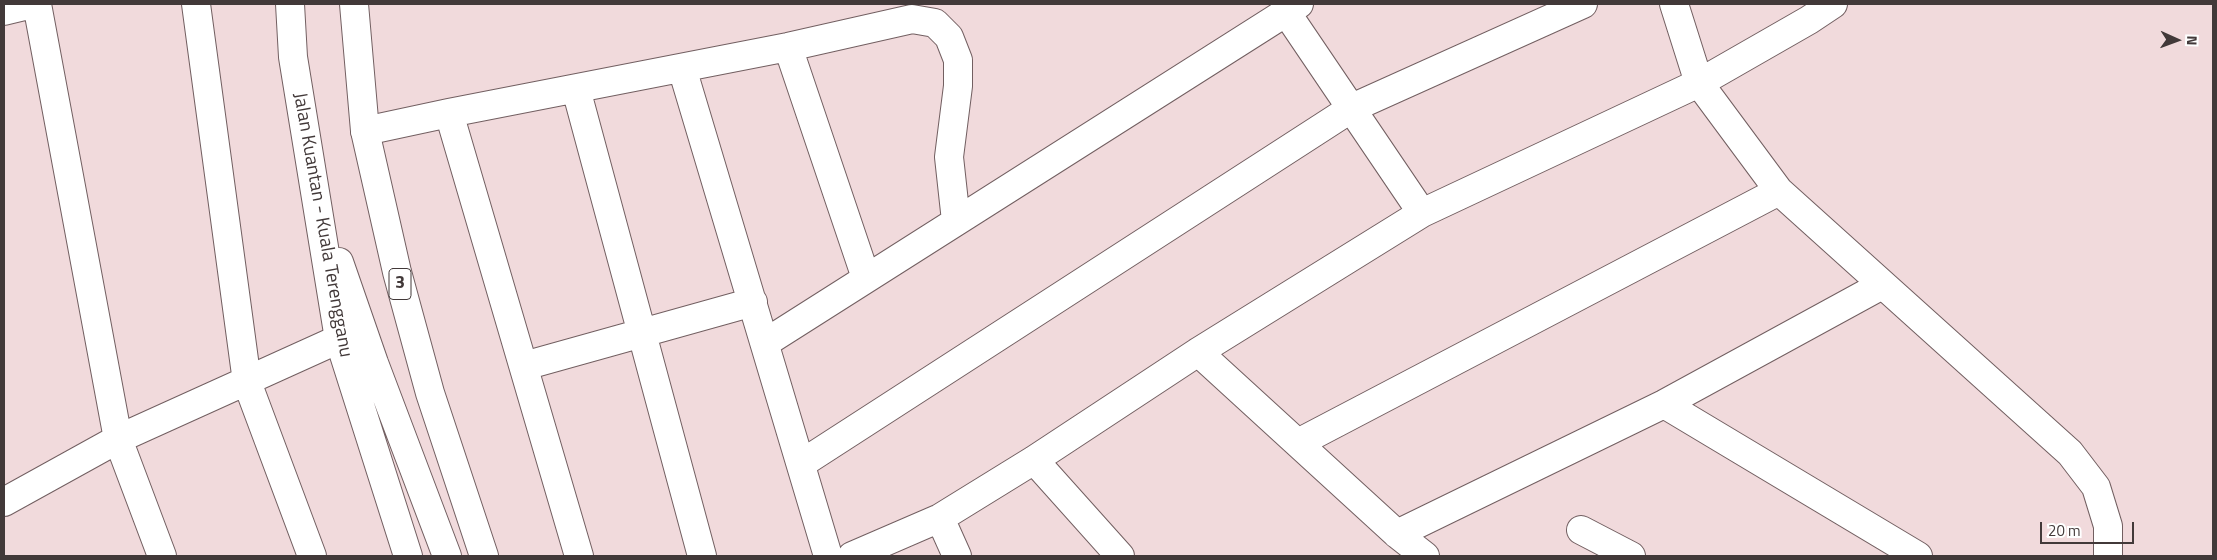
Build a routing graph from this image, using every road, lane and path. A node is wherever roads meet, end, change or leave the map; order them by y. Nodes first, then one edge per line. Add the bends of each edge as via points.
1 (35, 4) edge
2 (196, 4) edge
3 (290, 4) edge
4 (354, 4) edge
5 (1583, 4) edge
6 (1674, 4) edge
7 (1833, 4) edge
8 (1292, 8) edge
9 (1547, 10) edge
10 (4, 11) edge
11 (788, 47) junction
12 (682, 68) junction
13 (1699, 83) junction
14 (576, 88) junction
15 (1352, 108) junction
16 (449, 113) junction
17 (364, 131) junction
18 (313, 186) junction
19 (1779, 191) junction
20 (1422, 213) junction
21 (956, 221) junction
22 (866, 278) junction
23 (1882, 285) junction
24 (752, 302) junction
25 (642, 334) junction
26 (339, 339) junction
27 (764, 343) junction
28 (1198, 352) junction
29 (524, 366) junction
30 (247, 382) junction
31 (1664, 404) junction
32 (118, 439) junction
33 (1298, 443) junction
34 (1034, 460) junction
35 (801, 464) junction
36 (4, 502) edge
37 (940, 518) junction
38 (1580, 530) dead end
39 (1397, 534) junction
40 (162, 556) edge
41 (312, 556) edge
42 (408, 556) edge
43 (447, 556) edge
44 (484, 556) edge
45 (580, 556) edge
46 (702, 556) edge
47 (828, 556) edge
48 (852, 556) edge
49 (957, 556) edge
50 (1120, 556) edge
51 (1425, 556) edge
52 (1631, 556) edge
53 (1918, 556) edge
54 (2108, 556) edge

1 - 10 main road
1 - 32 main road
2 - 30 main road
3 - 18 main road, Jalan Kuantan - Kuala Terengganu via 293,57
4 - 17 main road, 3
5 - 9 main road
6 - 13 main road
7 - 13 main road
8 - 15 main road
8 - 21 main road
9 - 15 main road
11 - 12 main road
11 - 21 main road via 912,20 935,23 949,37 958,60 949,158
11 - 22 main road
12 - 14 main road
12 - 24 main road
13 - 19 main road
13 - 20 main road
14 - 16 main road
14 - 25 main road
15 - 20 main road
15 - 35 main road
16 - 17 main road
16 - 29 main road
17 - 44 main road, 3 via 427,384
18 - 26 main road, Jalan Kuantan - Kuala Terengganu
18 - 43 main road via 374,363
19 - 23 main road
19 - 33 main road
20 - 28 main road
21 - 22 main road
22 - 27 main road
23 - 31 main road
23 - 54 main road via 2070,453 2096,487 2108,526
24 - 25 main road
24 - 27 main road
25 - 29 main road
25 - 46 main road
26 - 30 main road
26 - 42 main road, Jalan Kuantan - Kuala Terengganu
27 - 35 main road
28 - 33 main road
28 - 34 main road
29 - 45 main road
30 - 32 main road
30 - 41 main road
31 - 39 main road
31 - 53 main road
32 - 36 main road
32 - 40 main road
33 - 39 main road
34 - 37 main road
34 - 50 main road
35 - 47 main road
37 - 48 main road
37 - 49 main road
38 - 52 main road
39 - 51 main road

